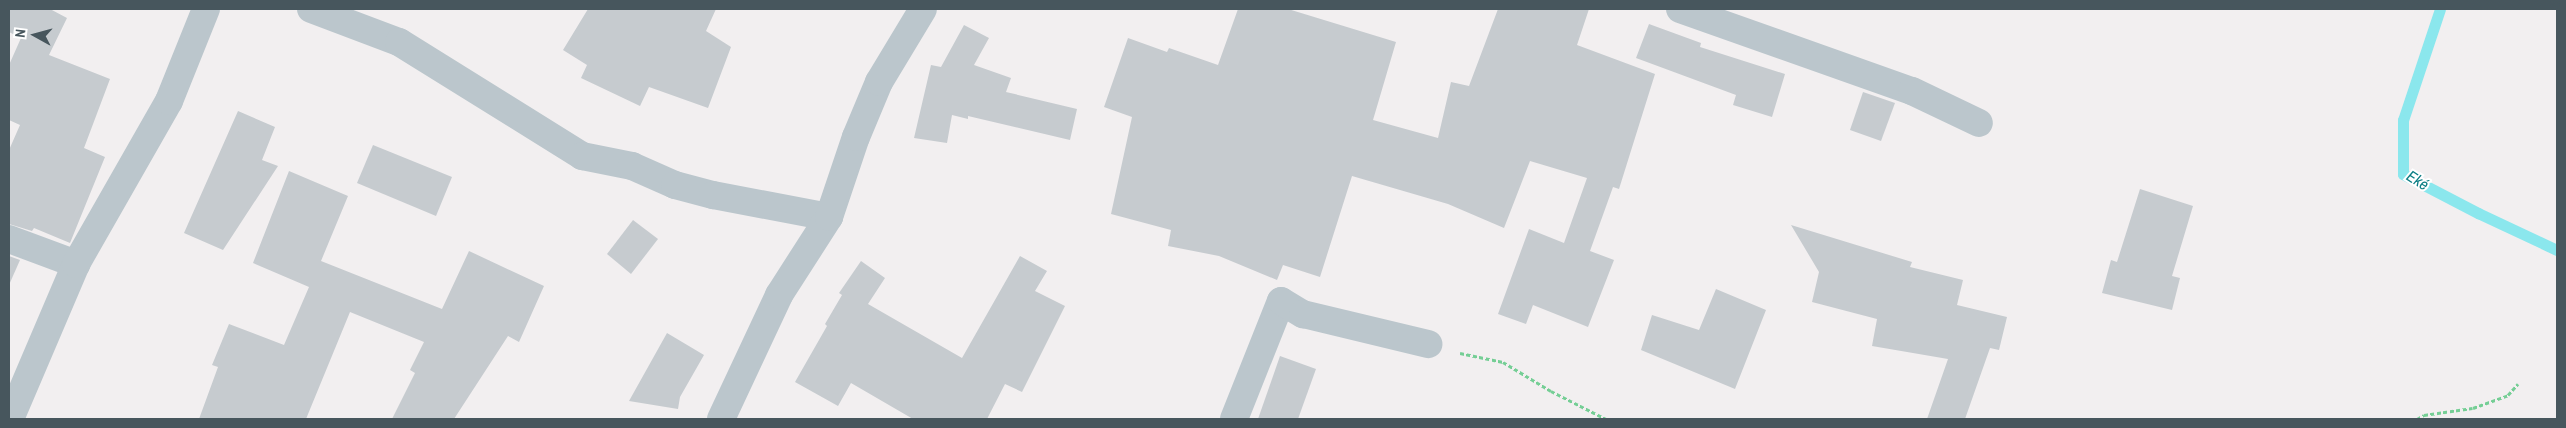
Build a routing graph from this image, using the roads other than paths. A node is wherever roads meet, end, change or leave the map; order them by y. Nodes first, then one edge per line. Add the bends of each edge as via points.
1 (206, 9) edge
2 (311, 9) edge
3 (923, 9) edge
4 (1680, 9) edge
5 (1979, 123) dead end
6 (829, 217) junction
7 (9, 240) edge
8 (76, 264) junction
9 (1428, 344) road end
10 (10, 419) edge
11 (721, 419) edge
12 (1234, 419) edge

1 - 8 street via 169,101
2 - 6 street via 399,42 582,156 632,166 675,185
3 - 6 street via 879,82 856,136
4 - 5 street via 1912,91
6 - 11 street via 779,296
7 - 8 street
8 - 10 street
9 - 12 street via 1303,314 1281,301

